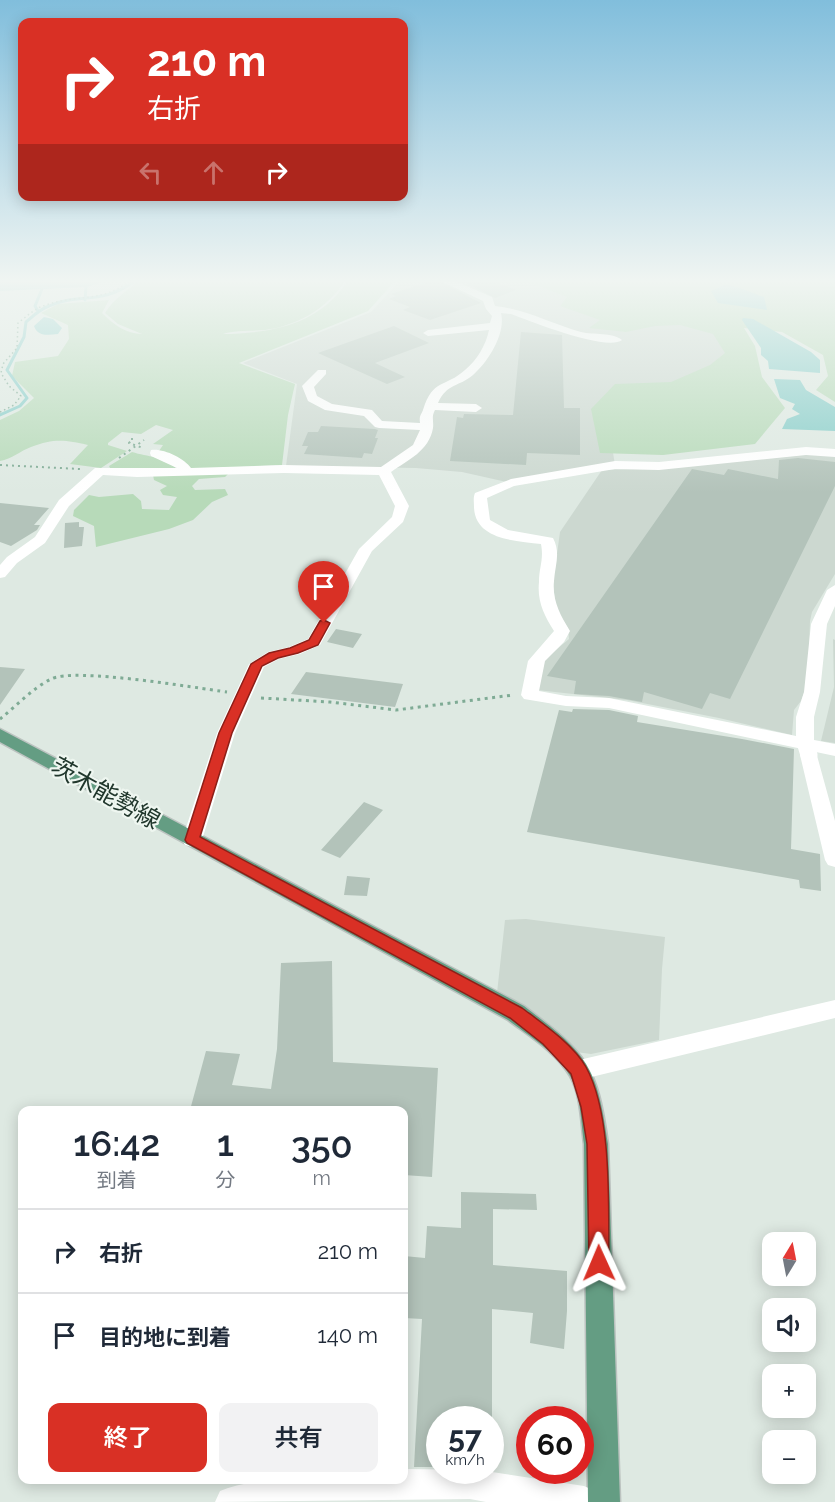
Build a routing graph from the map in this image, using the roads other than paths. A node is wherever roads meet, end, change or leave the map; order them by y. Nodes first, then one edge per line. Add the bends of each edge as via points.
1 (486, 352) edge
2 (322, 372) dead end
3 (429, 406) junction
4 (476, 408) dead end
5 (427, 427) junction
6 (156, 453) road end
7 (835, 453) edge
8 (384, 471) junction
9 (187, 472) junction
10 (0, 574) edge
11 (835, 590) edge
12 (0, 735) edge
13 (835, 750) edge
14 (192, 840) junction
15 (835, 860) edge
16 (835, 1009) edge
17 (579, 1070) junction
18 (231, 1502) edge
19 (584, 1502) edge
20 (604, 1502) edge

1 - 3 street via 470,373 438,389
2 - 5 street via 308,386 312,398 328,407 368,413 379,424
3 - 4 street
3 - 5 street
5 - 8 street via 419,447
6 - 9 street
7 - 13 street via 806,451 659,466 615,465 510,483 480,496 483,520 490,527 501,533 548,541 549,610 562,631 560,638 539,656 530,695 680,716
8 - 9 street
8 - 14 street via 402,506 398,519 366,549 314,642 257,664 226,733
9 - 10 street via 100,471 64,503 44,537
11 - 15 street via 819,624 812,692 805,717 807,748
12 - 14 main road, 茨木能勢線
14 - 17 main road, 茨木能勢線 via 516,1013
16 - 17 street
17 - 20 main road, 茨木能勢線 via 596,1144
18 - 19 street via 371,1484 470,1484

